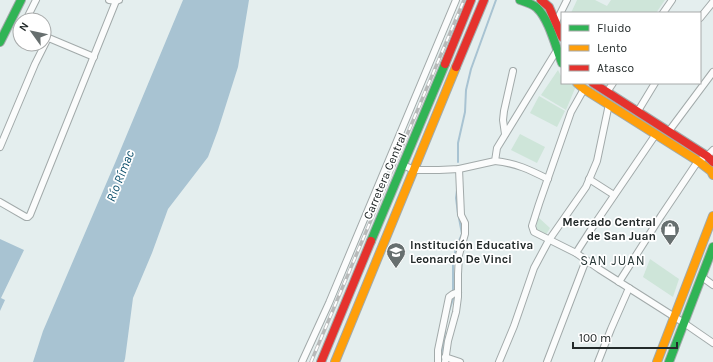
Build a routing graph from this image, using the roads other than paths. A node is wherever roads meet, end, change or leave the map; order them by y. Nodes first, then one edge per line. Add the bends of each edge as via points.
1 (21, 0) edge
2 (36, 0) edge
3 (115, 0) edge
4 (456, 0) edge
5 (471, 0) edge
6 (484, 0) edge
7 (520, 0) edge
8 (541, 0) edge
9 (567, 0) edge
10 (672, 0) edge
11 (713, 2) edge
12 (30, 12) edge
13 (664, 12) edge
14 (701, 17) edge
15 (556, 22) junction
16 (561, 34) edge
17 (52, 40) edge
18 (0, 42) edge
19 (557, 50) junction
20 (40, 52) edge
21 (94, 57) junction
22 (561, 60) edge
23 (513, 71) dead end
24 (713, 72) edge
25 (578, 84) edge
26 (595, 84) edge
27 (612, 84) edge
28 (654, 84) edge
29 (584, 89) junction
30 (607, 92) junction
31 (609, 104) junction
32 (638, 111) junction
33 (669, 131) junction
34 (506, 134) junction
35 (656, 134) junction
36 (0, 148) edge
37 (712, 158) edge
38 (495, 161) junction
39 (698, 161) junction
40 (403, 165) junction
41 (458, 169) junction
42 (414, 170) junction
43 (713, 176) edge
44 (548, 179) junction
45 (589, 179) junction
46 (614, 195) junction
47 (0, 202) edge
48 (713, 216) edge
49 (359, 230) junction
50 (373, 237) junction
51 (549, 240) junction
52 (713, 247) edge
53 (576, 253) junction
54 (586, 260) junction
55 (702, 277) junction
56 (619, 282) junction
57 (713, 285) edge
58 (629, 288) junction
59 (458, 292) junction
60 (329, 303) junction
61 (344, 308) junction
62 (674, 317) junction
63 (684, 323) junction
64 (713, 343) edge
65 (445, 359) edge
66 (302, 362) edge
67 (321, 362) edge
68 (335, 362) edge
69 (438, 362) edge
70 (460, 362) edge
71 (499, 362) edge
72 (547, 362) edge
73 (598, 362) edge
74 (657, 362) edge
75 (669, 362) edge

1 - 18 main road
2 - 12 street
3 - 21 street
4 - 49 street
5 - 40 main road, Carretera Central
6 - 42 main road, Carretera Central
7 - 19 main road via 537,8 543,15
8 - 15 main road via 549,7
9 - 15 street
10 - 13 street
11 - 14 street
15 - 16 main road
17 - 21 street
19 - 22 main road
19 - 34 street
20 - 36 street
21 - 47 street via 30,215 26,217
23 - 34 street via 503,120
24 - 33 street
25 - 29 main road
26 - 30 main road
27 - 30 street
28 - 32 street
29 - 31 main road
29 - 44 street via 571,112
30 - 32 main road
31 - 35 main road
31 - 45 street via 597,161
32 - 33 main road
33 - 37 main road
34 - 38 street via 497,148
35 - 39 main road
35 - 46 street
37 - 39 street
38 - 41 street
38 - 44 street via 529,169
39 - 43 main road via 711,171
39 - 56 street
40 - 42 street
40 - 50 main road, Carretera Central
41 - 42 street
41 - 59 street via 465,234 459,255
42 - 68 main road, Carretera Central
44 - 51 street via 532,226 534,232
45 - 46 street
45 - 51 street
46 - 53 street
48 - 62 main road
49 - 50 street
49 - 60 street
50 - 61 main road, Carretera Central
51 - 53 street
51 - 71 street via 534,268
52 - 55 main road
53 - 54 street
54 - 56 street
54 - 72 street
55 - 57 street
55 - 63 main road
56 - 58 street
58 - 62 street
58 - 73 street
59 - 65 street
59 - 69 street via 449,297 438,350
60 - 61 street
60 - 66 street
61 - 67 main road, Carretera Central
62 - 63 street
62 - 74 main road
63 - 64 street
63 - 75 main road
65 - 70 street

